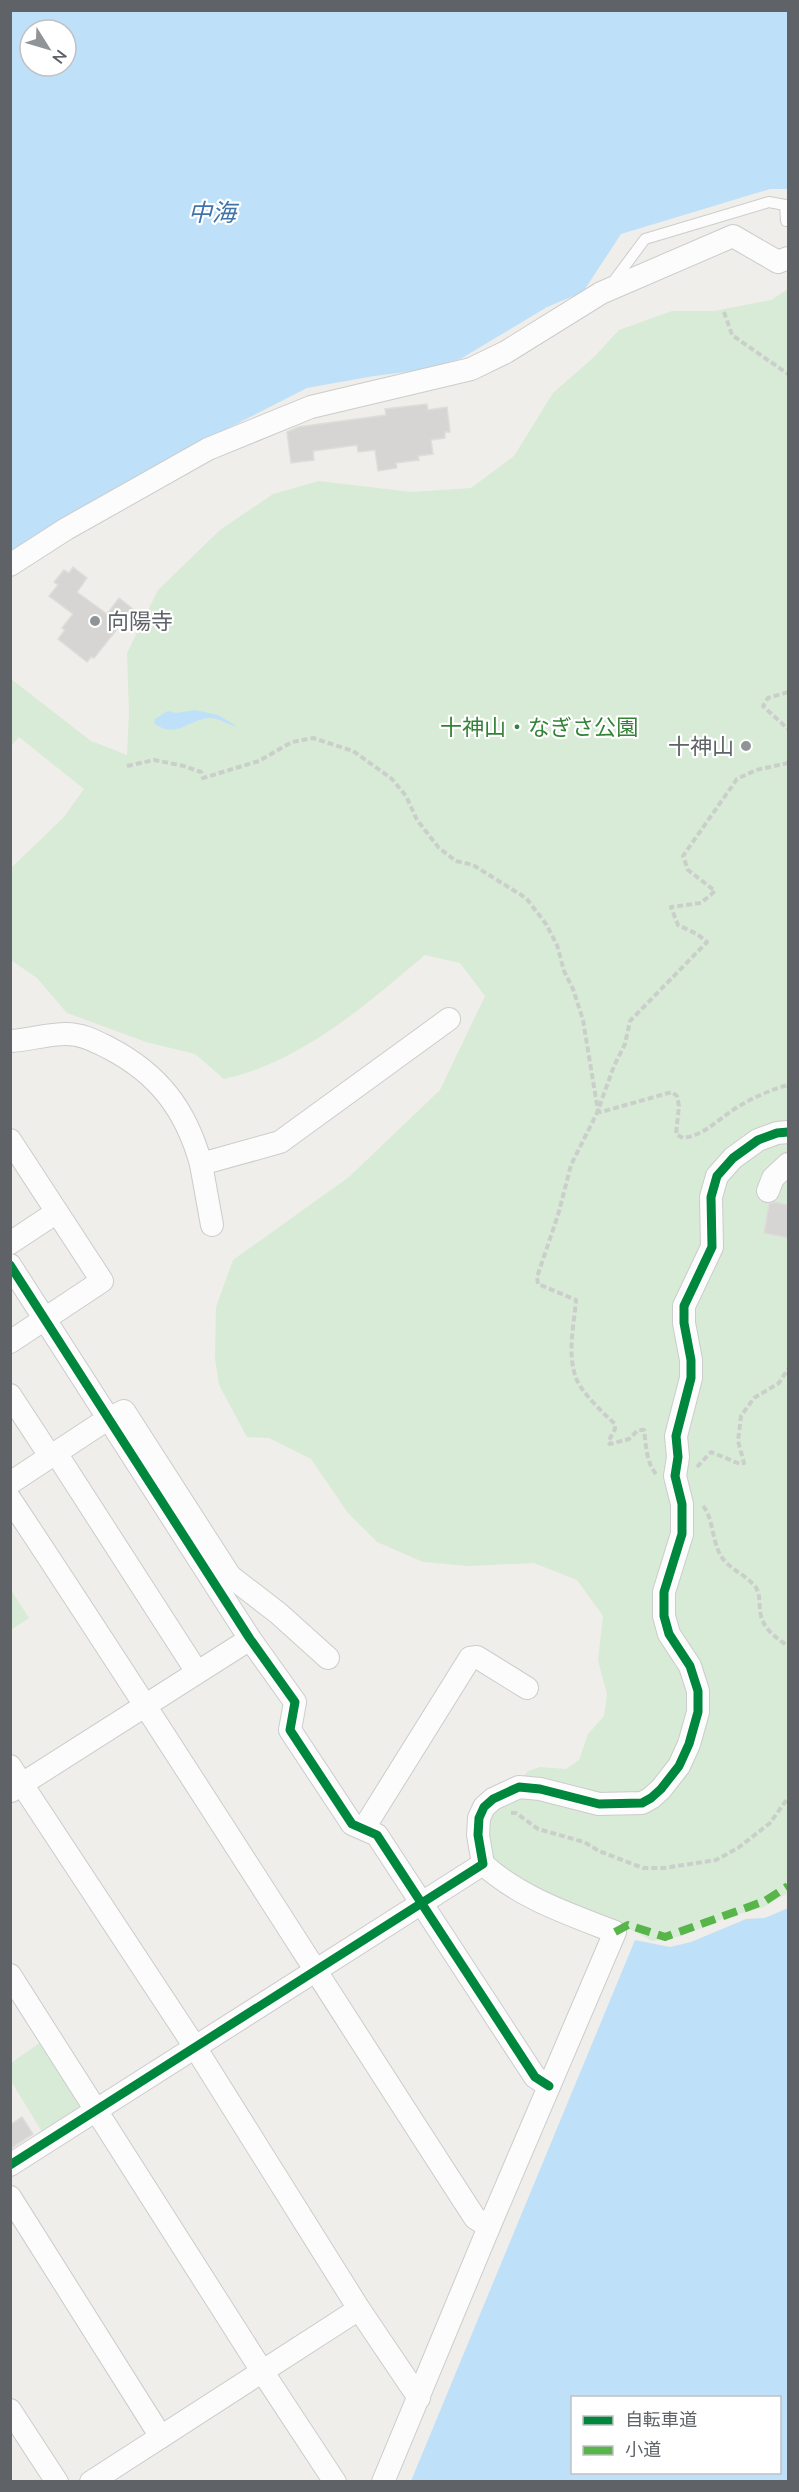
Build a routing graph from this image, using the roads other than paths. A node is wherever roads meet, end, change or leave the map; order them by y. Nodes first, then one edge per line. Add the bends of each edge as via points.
1 (789, 221) edge
2 (789, 258) edge
3 (601, 293) junction
4 (10, 565) edge
5 (449, 1019) dead end
6 (10, 1041) edge
7 (789, 1132) edge
8 (10, 1140) edge
9 (201, 1164) junction
10 (789, 1164) edge
11 (768, 1191) dead end
12 (57, 1212) junction
13 (212, 1225) dead end
14 (10, 1243) edge
15 (10, 1265) edge
16 (46, 1320) junction
17 (10, 1342) edge
18 (10, 1395) edge
19 (109, 1418) junction
20 (53, 1455) junction
21 (10, 1483) edge
22 (10, 1499) edge
23 (250, 1639) junction
24 (328, 1658) dead end
25 (197, 1672) junction
26 (527, 1688) dead end
27 (147, 1705) junction
28 (14, 1780) edge
29 (364, 1828) junction
30 (483, 1864) junction
31 (423, 1904) junction
32 (315, 1972) junction
33 (10, 1975) edge
34 (195, 2048) junction
35 (549, 2086) junction
36 (98, 2110) junction
37 (10, 2165) edge
38 (10, 2197) edge
39 (489, 2227) junction
40 (359, 2309) junction
41 (262, 2371) junction
42 (419, 2398) junction
43 (10, 2410) edge
44 (161, 2437) junction
45 (57, 2481) edge
46 (91, 2481) edge
47 (335, 2481) edge
48 (383, 2481) edge

1 - 3 lane via 785,205 769,202 645,239
2 - 3 street via 778,262 733,236
3 - 4 street via 471,369 311,407 208,449
5 - 9 street via 280,1142
6 - 9 street via 66,1034 88,1038 128,1058 143,1068 178,1109 193,1136
7 - 30 street via 758,1140 717,1176 711,1197 712,1247 684,1306 691,1378 676,1436 675,1476 682,1504 682,1534 663,1592 669,1634 690,1666 698,1691 698,1712 689,1744 679,1766 661,1789 642,1803 599,1804 519,1787 493,1799 479,1818
8 - 12 street
9 - 13 street
10 - 11 street via 773,1178
12 - 14 street
12 - 16 street via 102,1281
15 - 16 street
16 - 17 street
16 - 19 street
18 - 20 street
19 - 20 street
19 - 23 street
19 - 24 street via 124,1411 230,1576
20 - 21 street
20 - 25 street
22 - 27 street
23 - 25 street
23 - 29 street via 296,1702 290,1730 352,1824
25 - 27 street
26 - 29 street via 477,1657 470,1658
27 - 28 street
27 - 32 street
28 - 34 street
29 - 31 street via 377,1835
30 - 31 street
30 - 35 street via 510,1886 559,1912 615,1932
31 - 32 street
31 - 35 street via 535,2077
32 - 34 street
32 - 39 street via 474,2218
33 - 36 street
34 - 36 street
34 - 40 street
35 - 39 street
36 - 37 street
36 - 41 street
38 - 44 street
39 - 42 street
40 - 41 street
40 - 42 street
41 - 44 street
41 - 47 street
42 - 48 street
43 - 45 street
44 - 46 street

